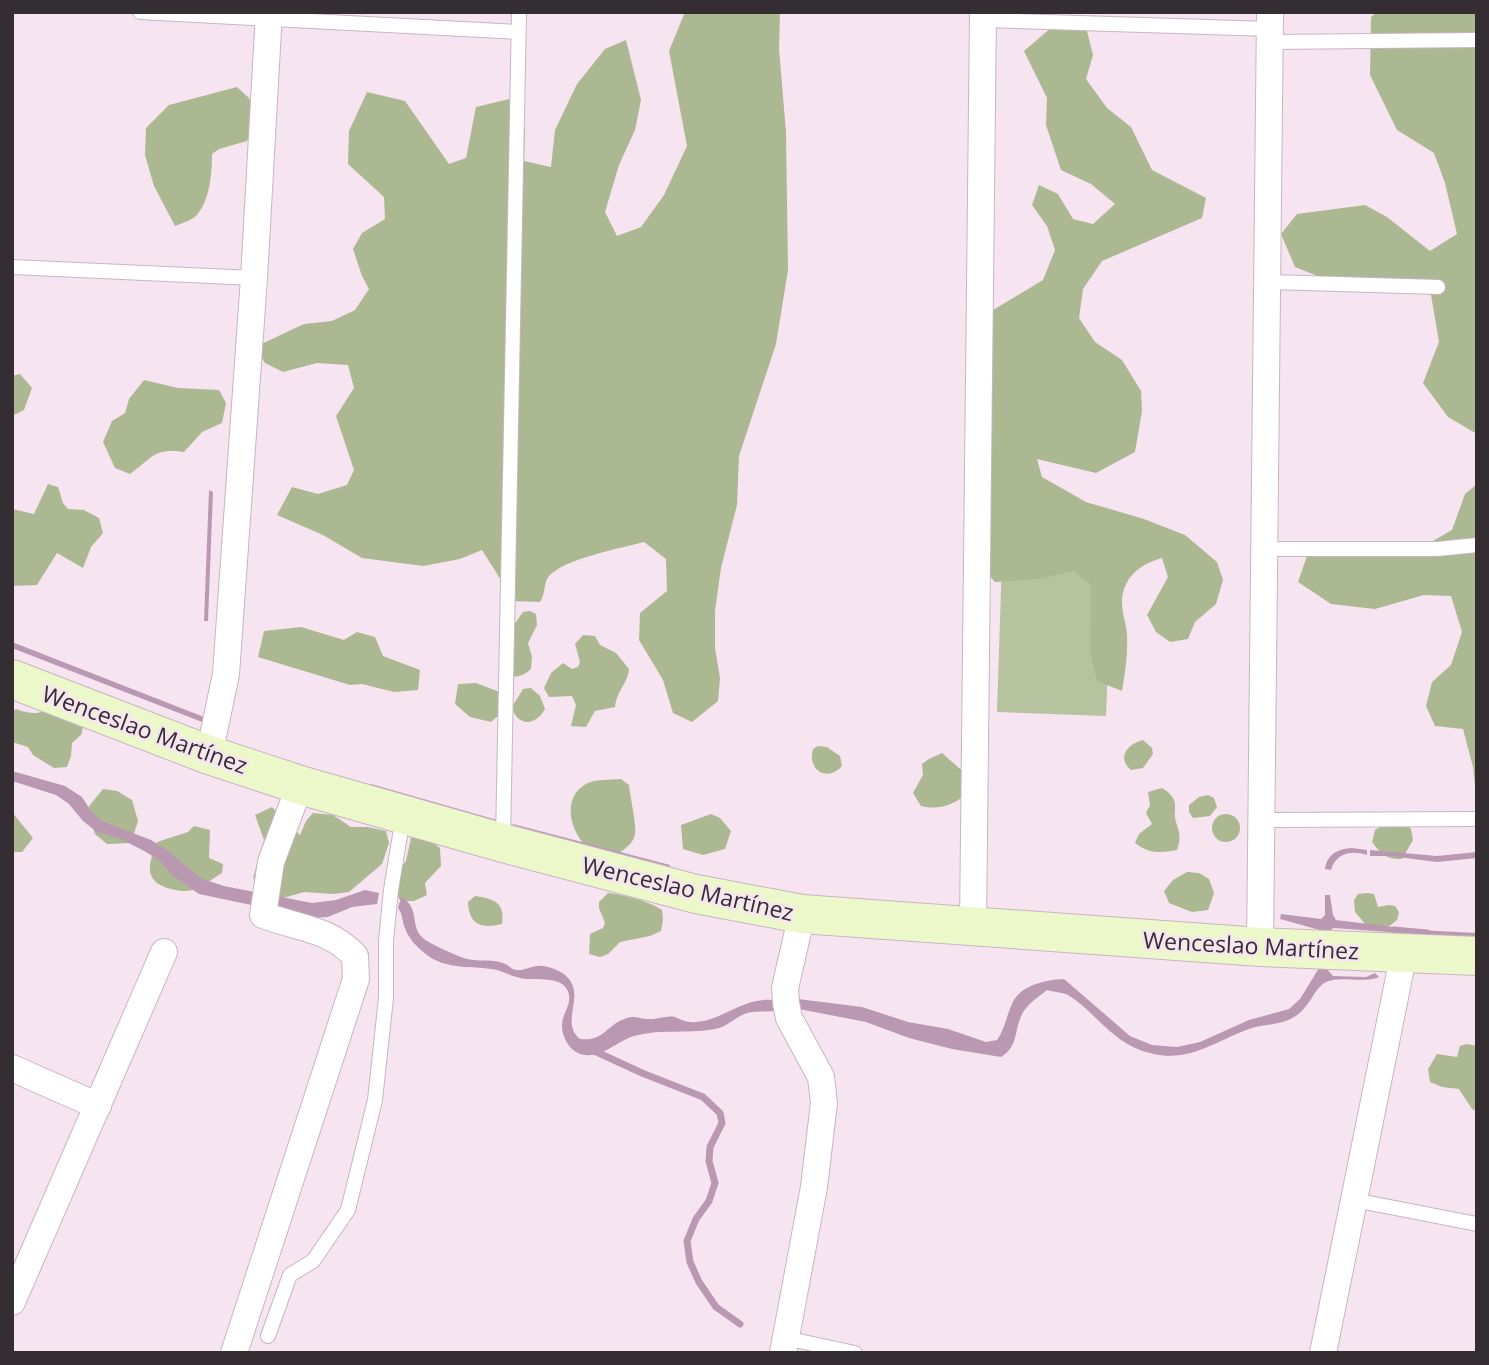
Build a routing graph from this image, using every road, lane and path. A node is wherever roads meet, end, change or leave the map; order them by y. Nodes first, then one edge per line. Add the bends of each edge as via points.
1 (140, 12) edge
2 (519, 12) edge
3 (269, 15) edge
4 (983, 16) edge
5 (1270, 28) edge
6 (518, 32) junction
7 (1477, 40) edge
8 (12, 267) edge
9 (254, 278) junction
10 (1267, 282) junction
11 (1438, 287) dead end
12 (1477, 545) edge
13 (1264, 549) junction
14 (12, 679) edge
15 (209, 755) junction
16 (300, 785) junction
17 (404, 814) junction
18 (1477, 819) edge
19 (1261, 820) junction
20 (503, 843) junction
21 (802, 914) junction
22 (973, 927) junction
23 (1260, 947) junction
24 (164, 952) dead end
25 (1404, 953) junction
26 (1477, 956) edge
27 (12, 1068) edge
28 (98, 1106) junction
29 (1354, 1200) junction
30 (1477, 1224) edge
31 (12, 1302) edge
32 (268, 1336) dead end
33 (784, 1346) edge
34 (234, 1353) edge
35 (855, 1353) edge
36 (1323, 1353) edge

1 - 3 lane
2 - 6 lane
3 - 6 lane
3 - 9 street
4 - 5 lane
4 - 22 street
5 - 7 lane
5 - 10 street
6 - 20 lane
8 - 9 lane
9 - 15 street via 226,674
10 - 11 lane
10 - 13 street
12 - 13 lane
13 - 19 street
14 - 15 main road, Wenceslao Martínez
15 - 16 main road, Wenceslao Martínez
16 - 17 main road, Wenceslao Martínez via 362,797
16 - 34 street via 271,862 263,915 342,942 355,956 356,979
17 - 20 main road, Wenceslao Martínez
17 - 32 lane via 391,890 375,1100 348,1210 313,1261 290,1275
18 - 19 lane
19 - 23 street
20 - 21 main road, Wenceslao Martínez via 677,879
21 - 22 main road, Wenceslao Martínez
21 - 33 street via 785,988 786,1003 789,1018 821,1077 824,1102
22 - 23 main road, Wenceslao Martínez
23 - 25 main road, Wenceslao Martínez
24 - 28 street
25 - 26 main road, Wenceslao Martínez
25 - 29 street
27 - 28 street
28 - 31 street
29 - 30 lane
29 - 36 street
33 - 35 lane

